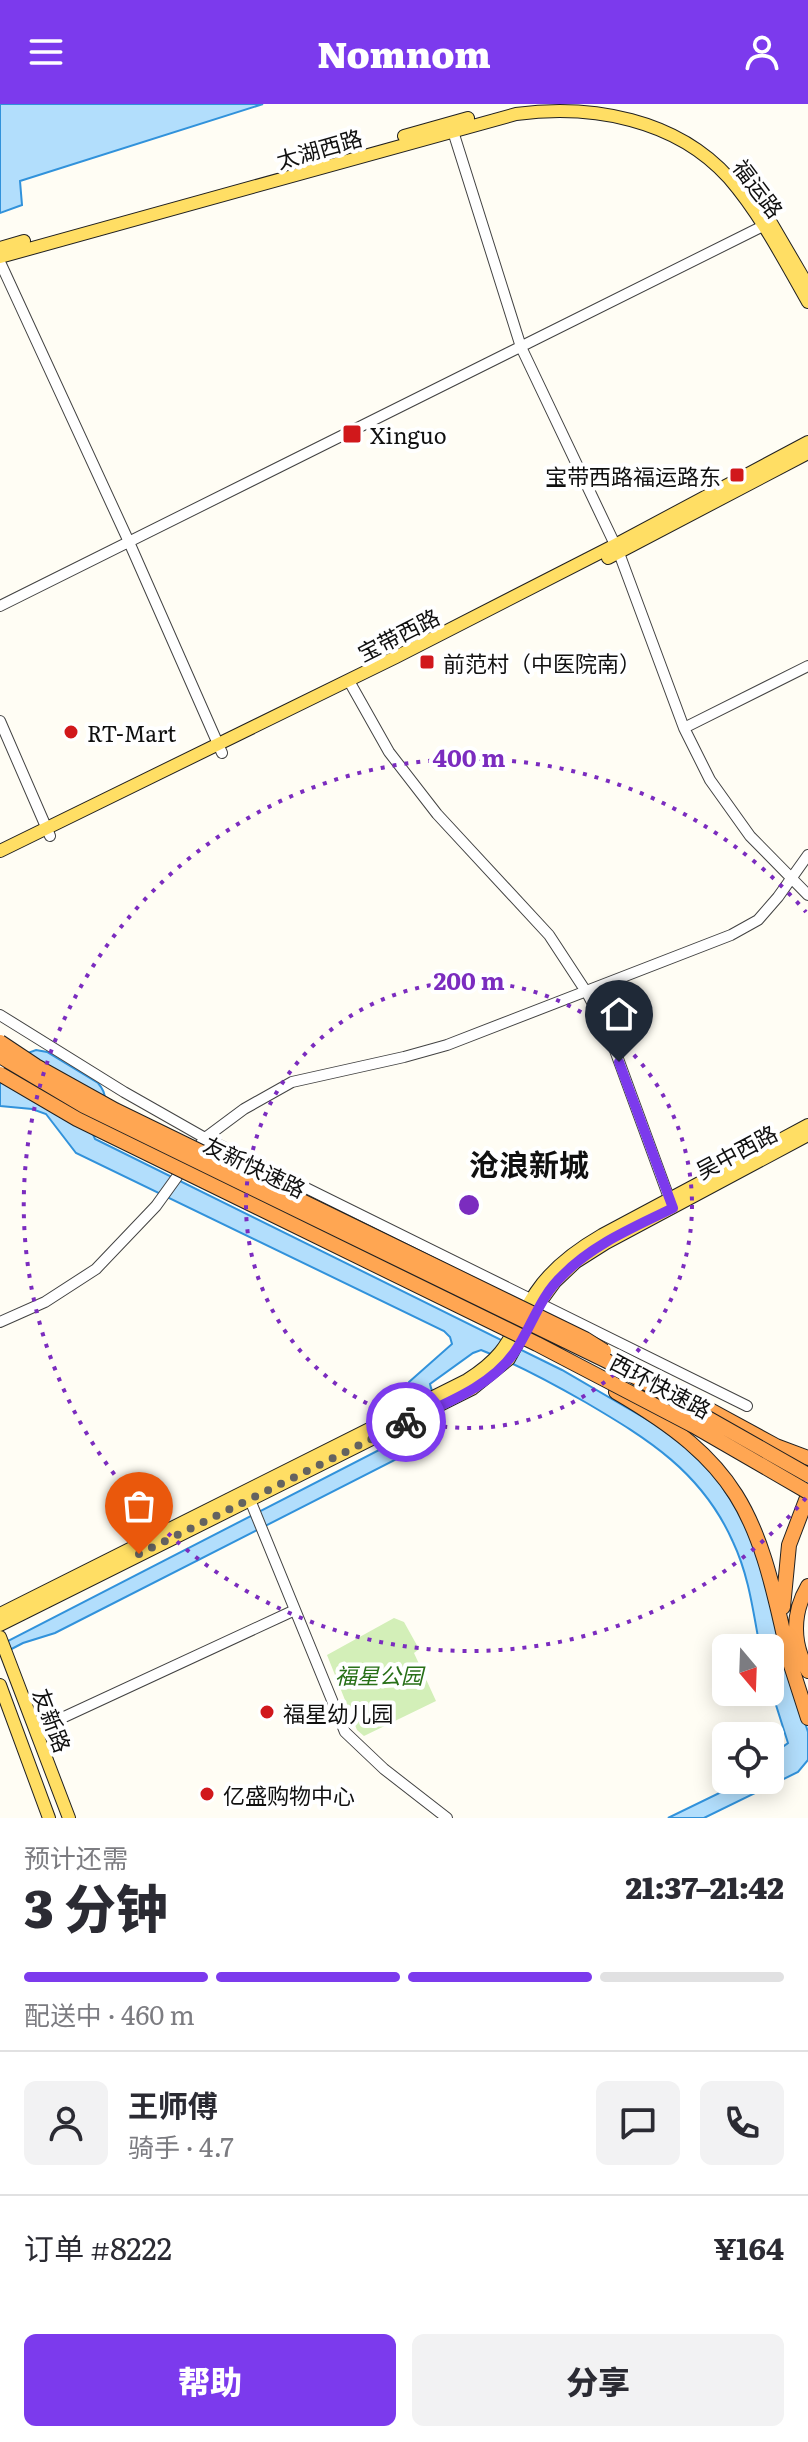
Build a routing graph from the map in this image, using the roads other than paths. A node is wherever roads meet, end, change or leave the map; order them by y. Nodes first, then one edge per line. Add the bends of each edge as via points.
1 (521, 104) edge
2 (612, 104) edge
3 (653, 120) junction
4 (452, 127) junction
5 (767, 224) junction
6 (0, 248) edge
7 (0, 260) edge
8 (808, 286) edge
9 (808, 302) edge
10 (521, 347) junction
11 (808, 442) edge
12 (808, 453) edge
13 (129, 542) junction
14 (617, 549) junction
15 (0, 606) edge
16 (808, 666) edge
17 (351, 684) junction
18 (0, 721) edge
19 (684, 728) junction
20 (220, 750) junction
21 (49, 832) junction
22 (0, 851) edge
23 (808, 855) edge
24 (0, 861) edge
25 (792, 878) junction
26 (808, 895) edge
27 (587, 993) junction
28 (0, 1015) edge
29 (0, 1042) edge
30 (0, 1056) edge
31 (0, 1074) edge
32 (808, 1125) edge
33 (808, 1135) edge
34 (205, 1138) junction
35 (671, 1204) junction
36 (537, 1307) junction
37 (493, 1314) junction
38 (0, 1322) edge
39 (537, 1344) junction
40 (607, 1361) junction
41 (747, 1406) dead end
42 (701, 1413) junction
43 (747, 1432) junction
44 (808, 1458) edge
45 (808, 1475) edge
46 (247, 1494) junction
47 (808, 1494) edge
48 (808, 1586) edge
49 (295, 1610) junction
50 (0, 1614) edge
51 (0, 1625) edge
52 (0, 1638) edge
53 (786, 1645) junction
54 (808, 1671) edge
55 (0, 1685) edge
56 (808, 1718) edge
57 (36, 1730) junction
58 (49, 1818) edge
59 (69, 1818) edge
60 (447, 1818) edge

1 - 4 main road, 太湖西路
2 - 3 main road
3 - 4 main road, 太湖西路 via 557,108
3 - 5 main road, 福运路 via 687,133 717,155 745,185
4 - 6 main road, 太湖西路
4 - 7 main road, 太湖西路
4 - 10 street
5 - 8 main road, 福运路
5 - 9 main road, 福运路
5 - 10 street
7 - 13 street
10 - 13 street
10 - 14 street
11 - 14 main road, 宝带西路
12 - 14 main road, 宝带西路
13 - 15 street
13 - 20 street
14 - 17 main road, 宝带西路
14 - 19 street
16 - 19 street
17 - 20 main road, 宝带西路
17 - 27 street via 389,752 437,814 549,935
18 - 21 street
19 - 25 street via 710,780 750,836
20 - 21 main road, 宝带西路
21 - 22 main road, 宝带西路
21 - 24 main road, 宝带西路
23 - 25 street
25 - 26 street
25 - 27 street via 758,920
27 - 34 street via 427,1051 292,1082
27 - 35 street via 609,1034
28 - 34 street
29 - 36 highway, bridge via 115,1110
30 - 37 highway, 友新快速路, bridge via 84,1106
31 - 37 highway, 友新快速路, bridge via 77,1119
32 - 35 main road, 吴中西路
33 - 35 main road, 吴中西路
34 - 36 street
34 - 38 street via 156,1206 96,1269 45,1302
35 - 36 main road, 吴中西路 via 576,1251 548,1277
36 - 40 highway, bridge
36 - 41 street
36 - 43 highway, bridge
36 - 46 main road, 吴中西路 via 499,1363 441,1399
37 - 39 highway, 西环快速路, bridge
37 - 40 highway, 西环快速路, bridge
39 - 47 highway, 西环快速路, bridge via 694,1426
39 - 53 highway, bridge via 676,1430 725,1478 758,1536
40 - 42 highway, 西环快速路, bridge
42 - 43 highway, bridge
42 - 45 highway, 西环快速路, bridge
43 - 44 highway
46 - 49 street
46 - 50 main road, 吴中西路
46 - 51 main road, 吴中西路
47 - 53 highway via 786,1562
48 - 54 highway via 795,1628
49 - 57 street
49 - 60 street via 345,1732
52 - 57 main road, 友新路
53 - 56 highway
55 - 58 main road, 友新路
57 - 59 main road, 友新路

